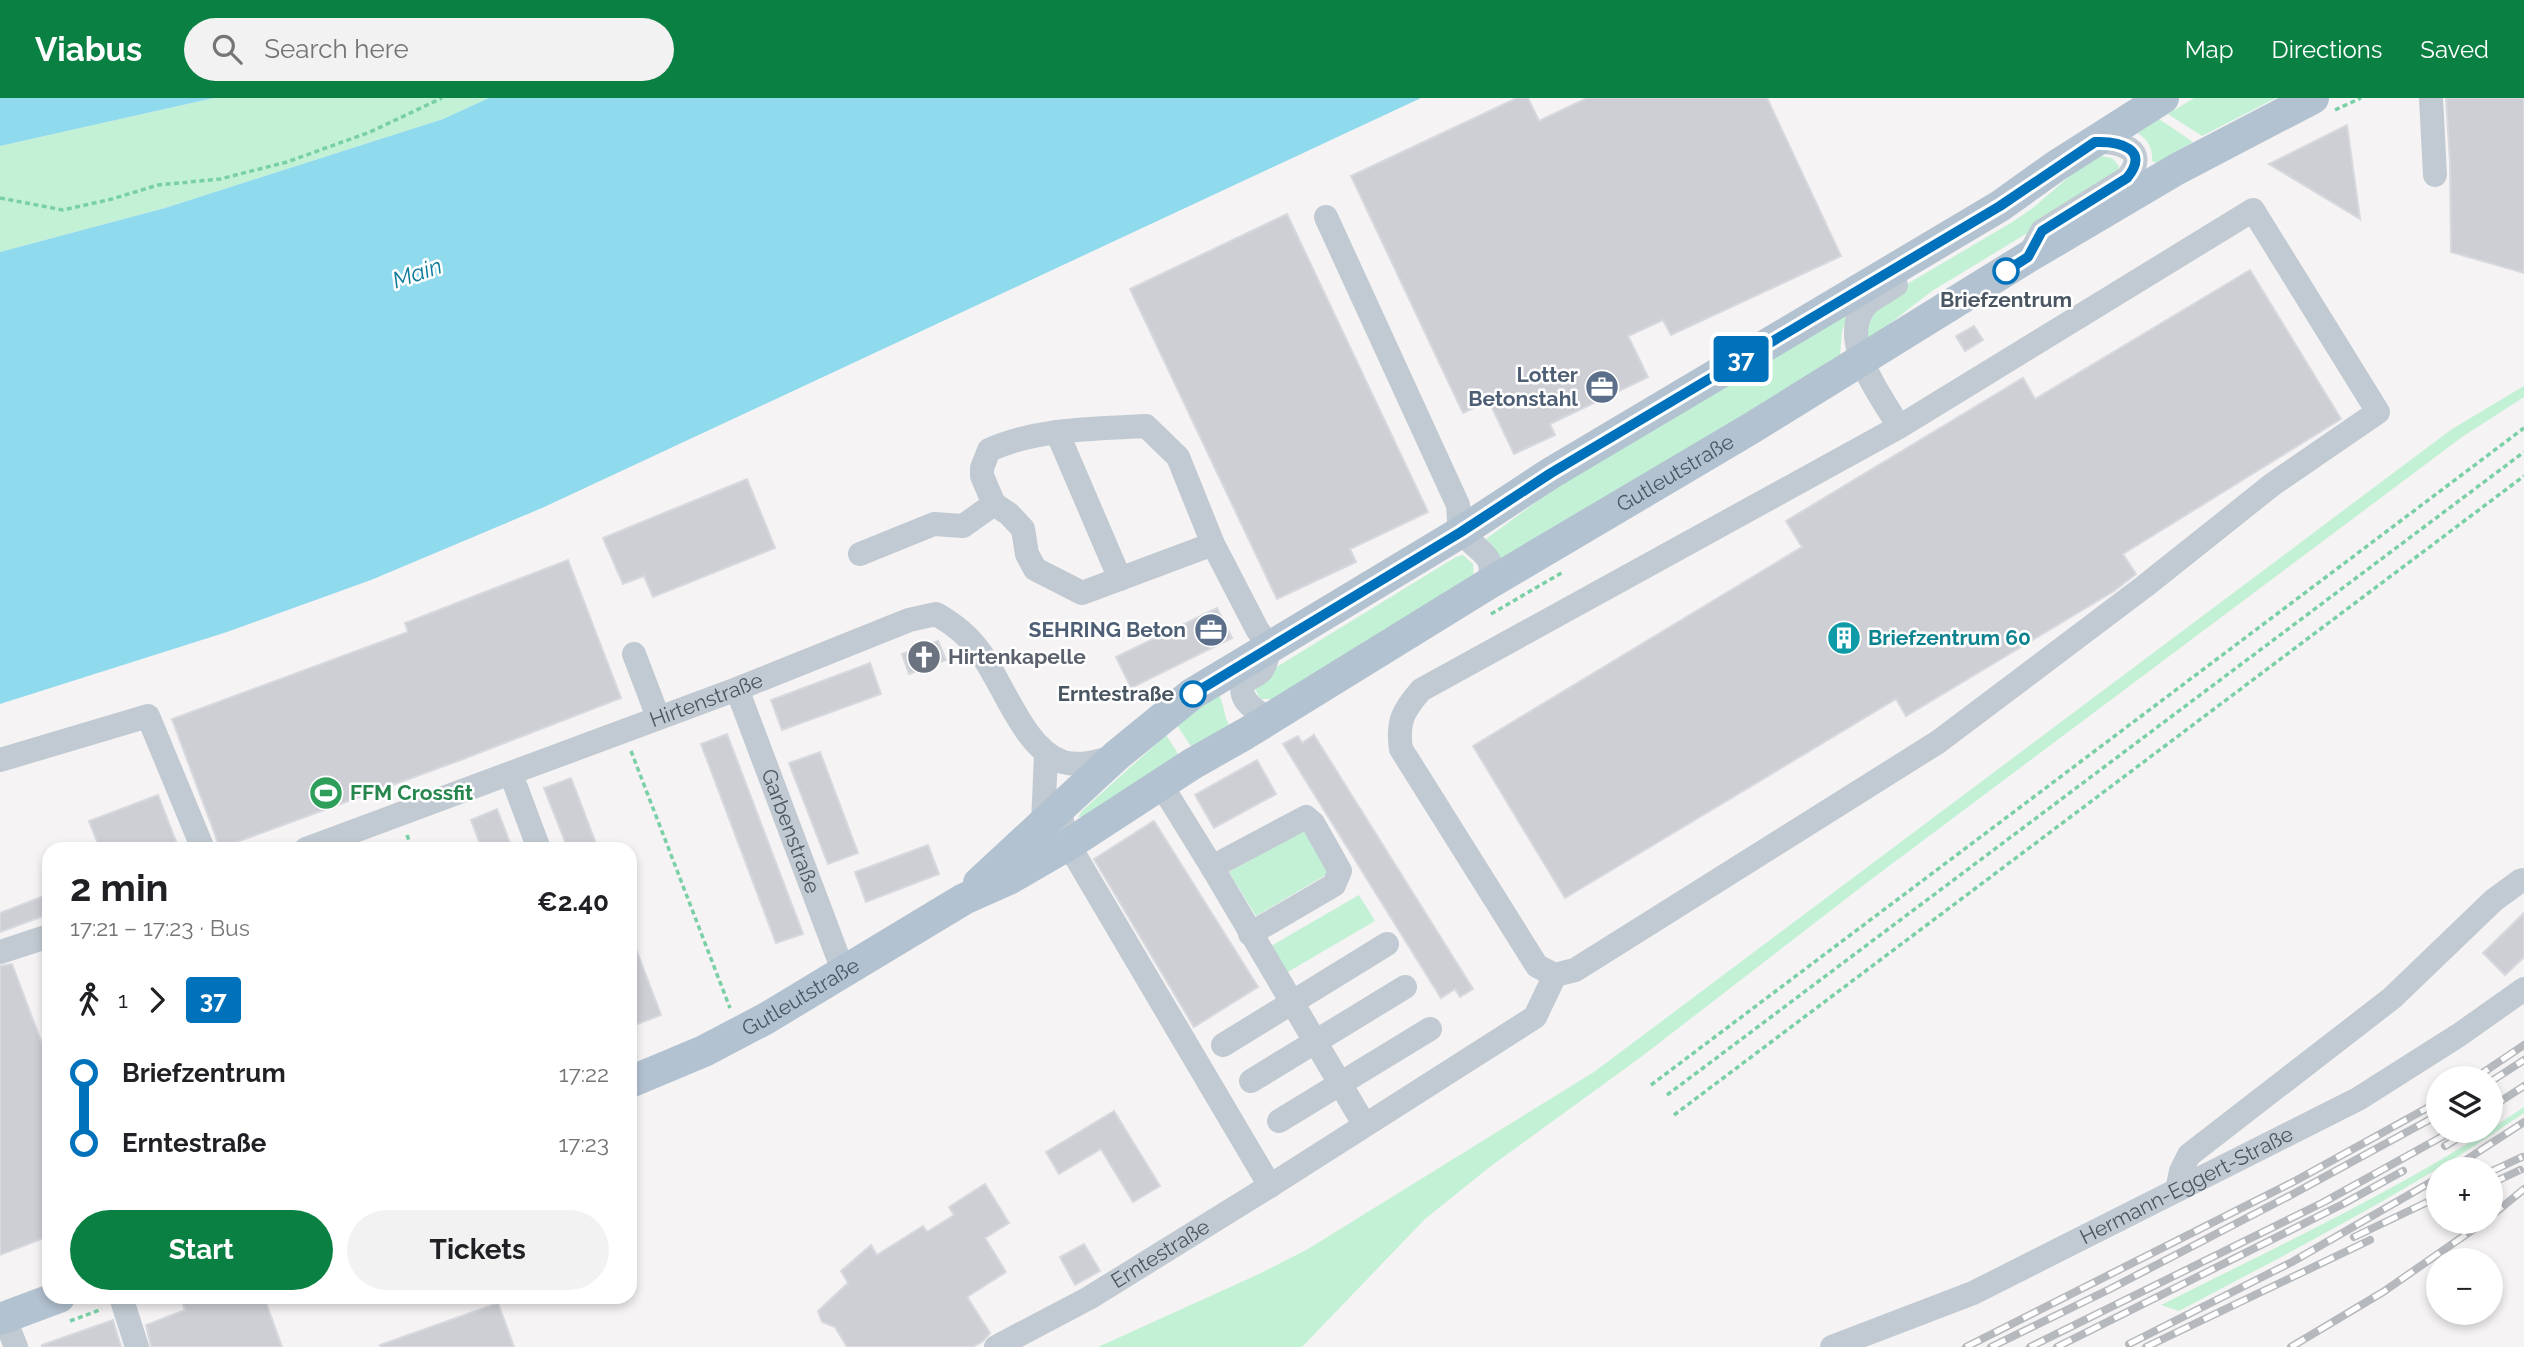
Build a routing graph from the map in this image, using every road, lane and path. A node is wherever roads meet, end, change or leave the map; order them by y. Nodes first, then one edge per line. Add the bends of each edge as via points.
1 (442, 98) edge
2 (2162, 98) edge
3 (2313, 98) edge
4 (2431, 98) edge
5 (2095, 142) junction
6 (2435, 175) dead end
7 (0, 198) edge
8 (2000, 206) junction
9 (1326, 216) dead end
10 (2028, 257) junction
11 (1861, 360) junction
12 (1899, 428) junction
13 (2524, 428) edge
14 (1057, 432) junction
15 (2524, 452) edge
16 (2524, 476) edge
17 (994, 504) junction
18 (1461, 532) junction
19 (1213, 544) junction
20 (860, 554) dead end
21 (1120, 579) junction
22 (1488, 584) junction
23 (1270, 648) junction
24 (634, 654) dead end
25 (737, 689) junction
26 (658, 717) junction
27 (1270, 718) junction
28 (626, 739) dead end
29 (1046, 754) junction
30 (1116, 756) junction
31 (0, 760) edge
32 (510, 774) junction
33 (1159, 785) junction
34 (1052, 815) junction
35 (200, 842) edge
36 (325, 842) edge
37 (536, 842) edge
38 (1066, 846) junction
39 (1212, 867) junction
40 (2524, 880) edge
41 (964, 899) junction
42 (1250, 934) junction
43 (42, 938) edge
44 (1387, 944) dead end
45 (0, 952) edge
46 (844, 973) junction
47 (1555, 975) junction
48 (1405, 987) dead end
49 (2524, 989) edge
50 (1292, 1003) junction
51 (731, 1010) dead end
52 (1430, 1028) dead end
53 (1315, 1042) junction
54 (1223, 1045) dead end
55 (637, 1079) edge
56 (1251, 1081) dead end
57 (1340, 1084) junction
58 (1651, 1085) dead end
59 (1667, 1095) dead end
60 (1674, 1115) dead end
61 (1279, 1121) dead end
62 (1364, 1124) junction
63 (1270, 1186) junction
64 (2177, 1191) junction
65 (42, 1303) edge
66 (123, 1304) edge
67 (2, 1318) edge
68 (16, 1347) edge
69 (137, 1347) edge
70 (996, 1347) edge
71 (1832, 1347) edge

1 - 7 path via 370,132 287,162 220,179 158,185 62,209
2 - 5 main road, Gutleutstraße
3 - 10 main road, Gutleutstraße via 2177,169
4 - 6 street
5 - 8 main road, Gutleutstraße
5 - 10 street, Gutleutstraße via 2123,144 2132,151 2134,169 2127,178 2042,231
8 - 11 street, Gutleutstraße via 1978,235 1870,302 1855,330
8 - 18 main road, Gutleutstraße via 1551,473
9 - 18 street via 1458,505
10 - 11 main road, Gutleutstraße
11 - 12 street
11 - 22 main road, Gutleutstraße
12 - 47 street via 1421,690 1406,707 1398,729 1401,749 1537,966
12 - 47 street via 2253,210 2378,412 2273,484 1938,742 1575,970
13 - 58 path
14 - 17 street via 1012,439 989,450 982,476
14 - 19 street via 1146,426 1155,432 1178,457
14 - 21 street
15 - 59 path
16 - 60 path
17 - 20 street via 963,526 934,524
17 - 21 street via 1023,529 1035,569 1082,593
18 - 22 street via 1488,558 1492,570
18 - 23 main road, Gutleutstraße
19 - 21 street
19 - 23 street
22 - 27 main road, Gutleutstraße
23 - 27 street, Gutleutstraße via 1263,669 1243,690 1253,710
23 - 30 main road, Gutleutstraße via 1192,694
24 - 26 street
25 - 26 street, Hirtenstraße
25 - 29 street, Hirtenstraße via 909,620 936,614 959,627 980,652
25 - 46 street, Garbenstraße
26 - 32 street, Hirtenstraße
27 - 33 main road, Gutleutstraße
28 - 51 path
29 - 30 street via 1066,763
29 - 34 street
30 - 34 main road, Gutleutstraße
31 - 35 street via 148,716
32 - 36 street, Hirtenstraße
32 - 37 street
33 - 38 main road, Gutleutstraße
33 - 39 street
34 - 38 street via 1062,827
34 - 41 main road, Gutleutstraße
38 - 41 main road, Gutleutstraße
38 - 63 street
39 - 42 street
39 - 42 street via 1306,817 1320,835 1340,871 1334,885
40 - 64 street via 2494,900 2392,998 2189,1155
41 - 46 main road, Gutleutstraße
42 - 50 street
43 - 45 street
44 - 50 street
46 - 55 main road, Gutleutstraße via 728,1038
47 - 62 street, Erntestraße via 1535,1017
48 - 53 street
49 - 64 street, Hermann-Eggert-Straße via 2358,1100
50 - 53 street
50 - 54 street
52 - 57 street
53 - 56 street
53 - 57 street
57 - 61 street
57 - 62 street
62 - 63 street, Erntestraße
63 - 70 street, Erntestraße via 1088,1298
64 - 71 street, Hermann-Eggert-Straße via 1973,1293
65 - 67 main road
66 - 69 street
67 - 68 street

